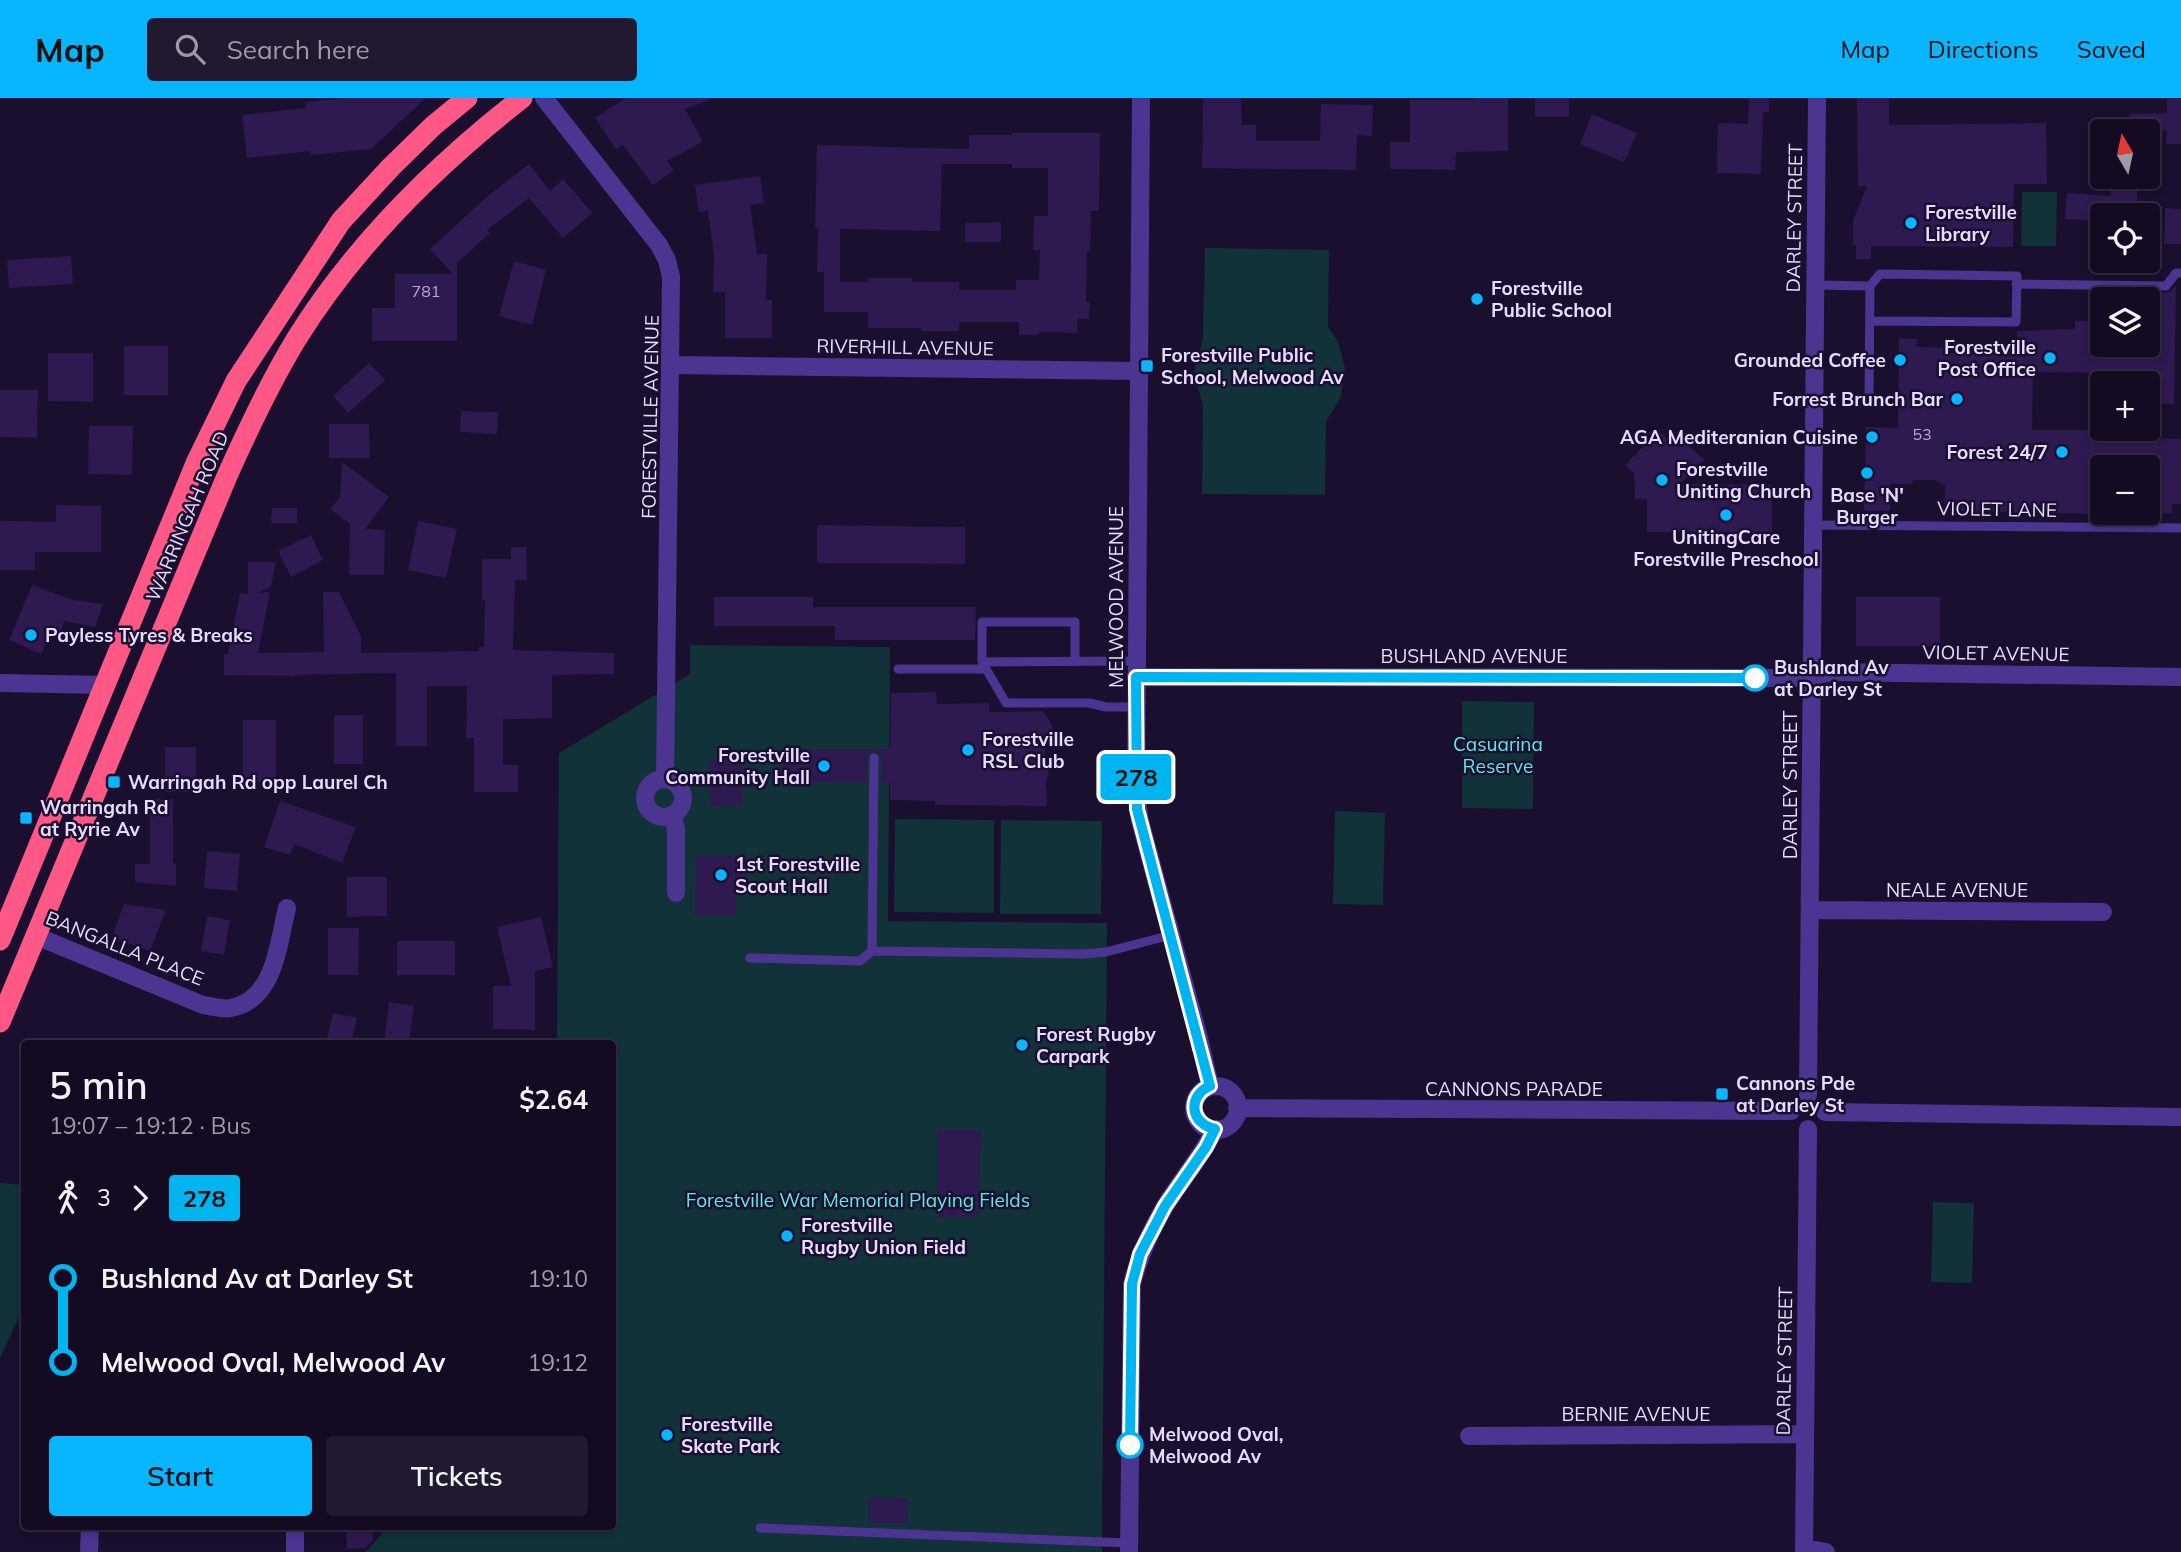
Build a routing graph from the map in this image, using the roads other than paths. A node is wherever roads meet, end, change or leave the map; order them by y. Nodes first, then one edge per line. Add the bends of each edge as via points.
1 (467, 98) edge
2 (522, 98) edge
3 (544, 98) edge
4 (1141, 98) edge
5 (1817, 98) edge
6 (2181, 273) edge
7 (2016, 284) junction
8 (1814, 285) junction
9 (1870, 286) junction
10 (1870, 321) junction
11 (672, 365) junction
12 (1139, 371) junction
13 (1869, 398) dead end
14 (1812, 525) junction
15 (2181, 528) edge
16 (1075, 662) junction
17 (984, 666) junction
18 (898, 669) dead end
19 (1136, 669) junction
20 (1811, 676) junction
21 (2181, 677) edge
22 (0, 683) edge
23 (106, 685) junction
24 (1136, 706) junction
25 (874, 758) dead end
26 (666, 779) junction
27 (672, 815) junction
28 (676, 893) dead end
29 (287, 908) dead end
30 (1810, 910) junction
31 (2103, 912) dead end
32 (2, 928) edge
33 (1171, 935) junction
34 (36, 936) junction
35 (872, 951) junction
36 (750, 958) dead end
37 (0, 1022) edge
38 (1210, 1086) junction
39 (1808, 1095) junction
40 (1237, 1108) junction
41 (1791, 1111) junction
42 (1825, 1112) junction
43 (2181, 1117) edge
44 (1215, 1129) junction
45 (1808, 1129) junction
46 (1804, 1434) junction
47 (1469, 1436) dead end
48 (760, 1528) dead end
49 (90, 1530) edge
50 (295, 1530) edge
51 (1129, 1548) edge
52 (1804, 1550) edge
53 (89, 1552) edge
54 (295, 1552) edge
55 (1826, 1552) edge

1 - 23 highway, WARRINGAH ROAD via 391,167 341,221 236,381 197,461
2 - 34 highway, WARRINGAH ROAD via 481,130 360,251 298,337 227,476
3 - 11 street, FORESTVILLE AVENUE via 667,260 673,293
4 - 12 street, MELWOOD AVENUE
5 - 8 street, DARLEY STREET
6 - 7 lane via 2166,286
7 - 9 lane via 2017,276 1880,274
7 - 10 lane via 2016,322
8 - 9 lane
8 - 14 street, DARLEY STREET
9 - 10 lane
10 - 13 lane
11 - 12 street, RIVERHILL AVENUE
11 - 26 street, FORESTVILLE AVENUE
12 - 19 street, MELWOOD AVENUE
14 - 15 lane, VIOLET LANE
14 - 20 street, DARLEY STREET
16 - 17 lane
16 - 17 lane via 1075,622 982,622
16 - 19 lane
17 - 18 lane
17 - 24 lane via 1006,703
19 - 20 street, BUSHLAND AVENUE
19 - 24 street, MELWOOD AVENUE
20 - 21 street, VIOLET AVENUE
20 - 30 street, DARLEY STREET
22 - 23 street
23 - 32 highway, WARRINGAH ROAD
24 - 33 street, MELWOOD AVENUE via 1137,809
25 - 35 lane
26 - 27 street via 677,783 683,794 681,807
26 - 27 street via 649,786 646,804 654,814
27 - 28 street via 677,829
29 - 34 street, BANGALLA PLACE via 269,979 254,998 230,1009 204,1005
30 - 31 street, NEALE AVENUE
30 - 39 street, DARLEY STREET
32 - 34 highway, BANGALLA PLACE
33 - 35 lane via 1083,954
33 - 38 street, MELWOOD AVENUE
34 - 37 highway, WARRINGAH ROAD
35 - 36 lane via 860,961
38 - 40 street via 1229,1091
38 - 44 street via 1195,1100 1195,1113 1202,1125
39 - 41 street via 1794,1101
39 - 42 street via 1823,1102
40 - 41 street, CANNONS PARADE
40 - 44 street via 1233,1121
41 - 45 street via 1794,1122
42 - 43 street
42 - 45 street via 1818,1126
44 - 51 street via 1159,1218 1140,1254 1132,1284
45 - 46 street, DARLEY STREET
46 - 47 street, BERNIE AVENUE
46 - 52 street, DARLEY STREET
48 - 51 lane
49 - 53 street
50 - 54 street
52 - 55 street

